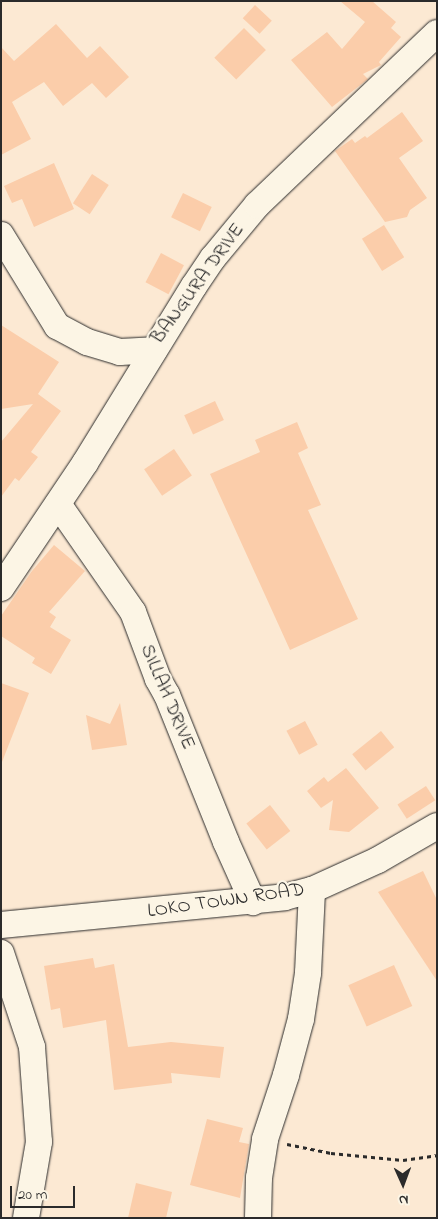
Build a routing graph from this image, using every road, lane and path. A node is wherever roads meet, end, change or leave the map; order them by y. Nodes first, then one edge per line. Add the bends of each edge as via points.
1 (437, 33) edge
2 (1, 235) edge
3 (154, 350) junction
4 (58, 504) junction
5 (1, 588) edge
6 (437, 826) edge
7 (312, 890) junction
8 (253, 902) junction
9 (1, 925) edge
10 (1, 953) edge
11 (265, 1139) junction
12 (437, 1155) edge
13 (26, 1218) edge
14 (258, 1218) edge

1 - 3 street, BANGURA DRIVE via 258,205 213,258
2 - 3 street, BANGURA DRIVE via 56,326 87,342 120,352
3 - 4 street
4 - 5 street
4 - 8 street, SILLAH DRIVE via 133,612 158,680
6 - 7 street, LOKO TOWN ROAD via 378,860
7 - 8 street, LOKO TOWN ROAD
7 - 11 street via 308,973 301,1018
8 - 9 street, LOKO TOWN ROAD
10 - 13 street via 32,1047 39,1142
11 - 12 path via 330,1153 403,1160
11 - 14 street via 259,1178

